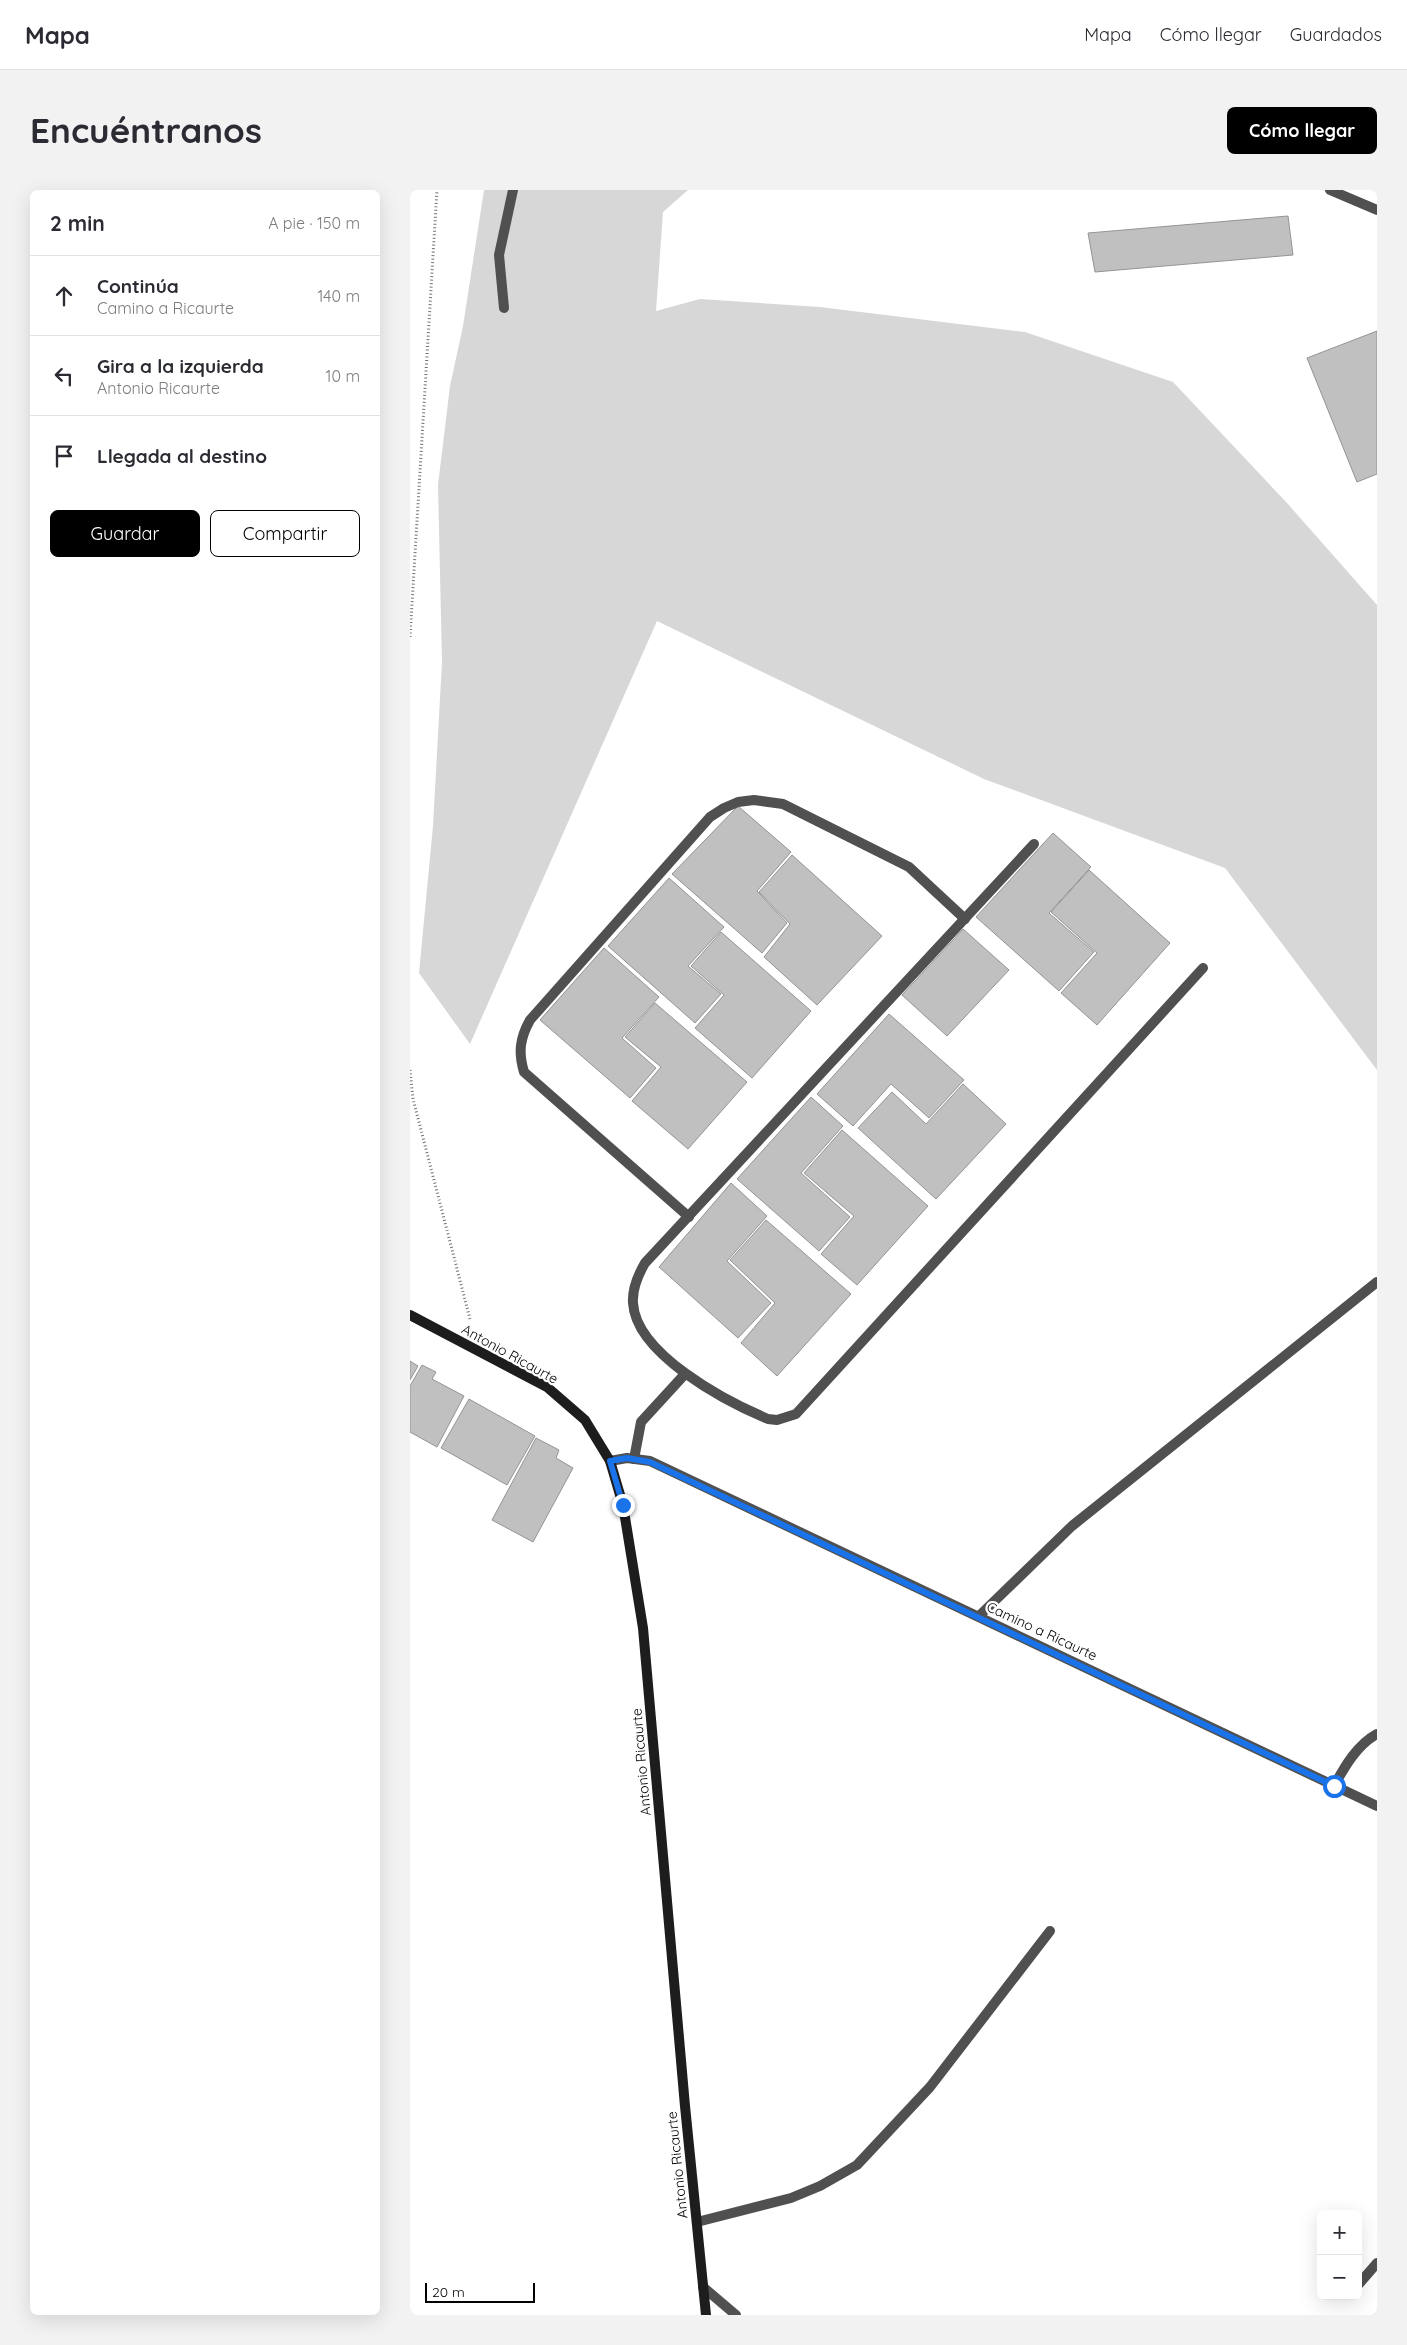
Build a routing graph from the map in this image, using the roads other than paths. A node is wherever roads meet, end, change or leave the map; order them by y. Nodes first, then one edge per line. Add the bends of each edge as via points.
1 (513, 190) edge
2 (1330, 190) edge
3 (1377, 210) edge
4 (504, 308) dead end
5 (1034, 844) dead end
6 (965, 919) junction
7 (1204, 968) dead end
8 (689, 1217) junction
9 (1377, 1282) edge
10 (410, 1315) edge
11 (685, 1374) junction
12 (634, 1459) junction
13 (610, 1461) junction
14 (980, 1616) junction
15 (1377, 1734) edge
16 (1334, 1786) junction
17 (1377, 1806) edge
18 (1050, 1931) dead end
19 (696, 2222) junction
20 (1377, 2263) edge
21 (1362, 2280) edge
22 (703, 2287) junction
23 (706, 2315) edge
24 (736, 2315) edge

1 - 4 street via 499,255
2 - 3 street
5 - 6 street
6 - 8 street
6 - 8 street via 909,867 783,804 754,800 738,802 710,817 530,1020 520,1049 524,1072
7 - 11 street via 796,1414 777,1420 768,1419
8 - 11 street via 645,1263 634,1288 633,1302 635,1316 649,1341
9 - 14 street via 1072,1526
10 - 13 main road, Antonio Ricaurte via 546,1387 585,1420
11 - 12 street via 641,1422
12 - 13 street, Camino a Ricaurte
12 - 14 street, Camino a Ricaurte via 650,1462
13 - 19 main road, Antonio Ricaurte via 623,1505 643,1628
14 - 16 street, Camino a Ricaurte
15 - 16 street via 1349,1760
16 - 17 street, Camino a Ricaurte
18 - 19 street via 930,2087 857,2165 791,2198
19 - 22 main road, Antonio Ricaurte
20 - 21 street
22 - 23 main road, Antonio Ricaurte
22 - 24 street

